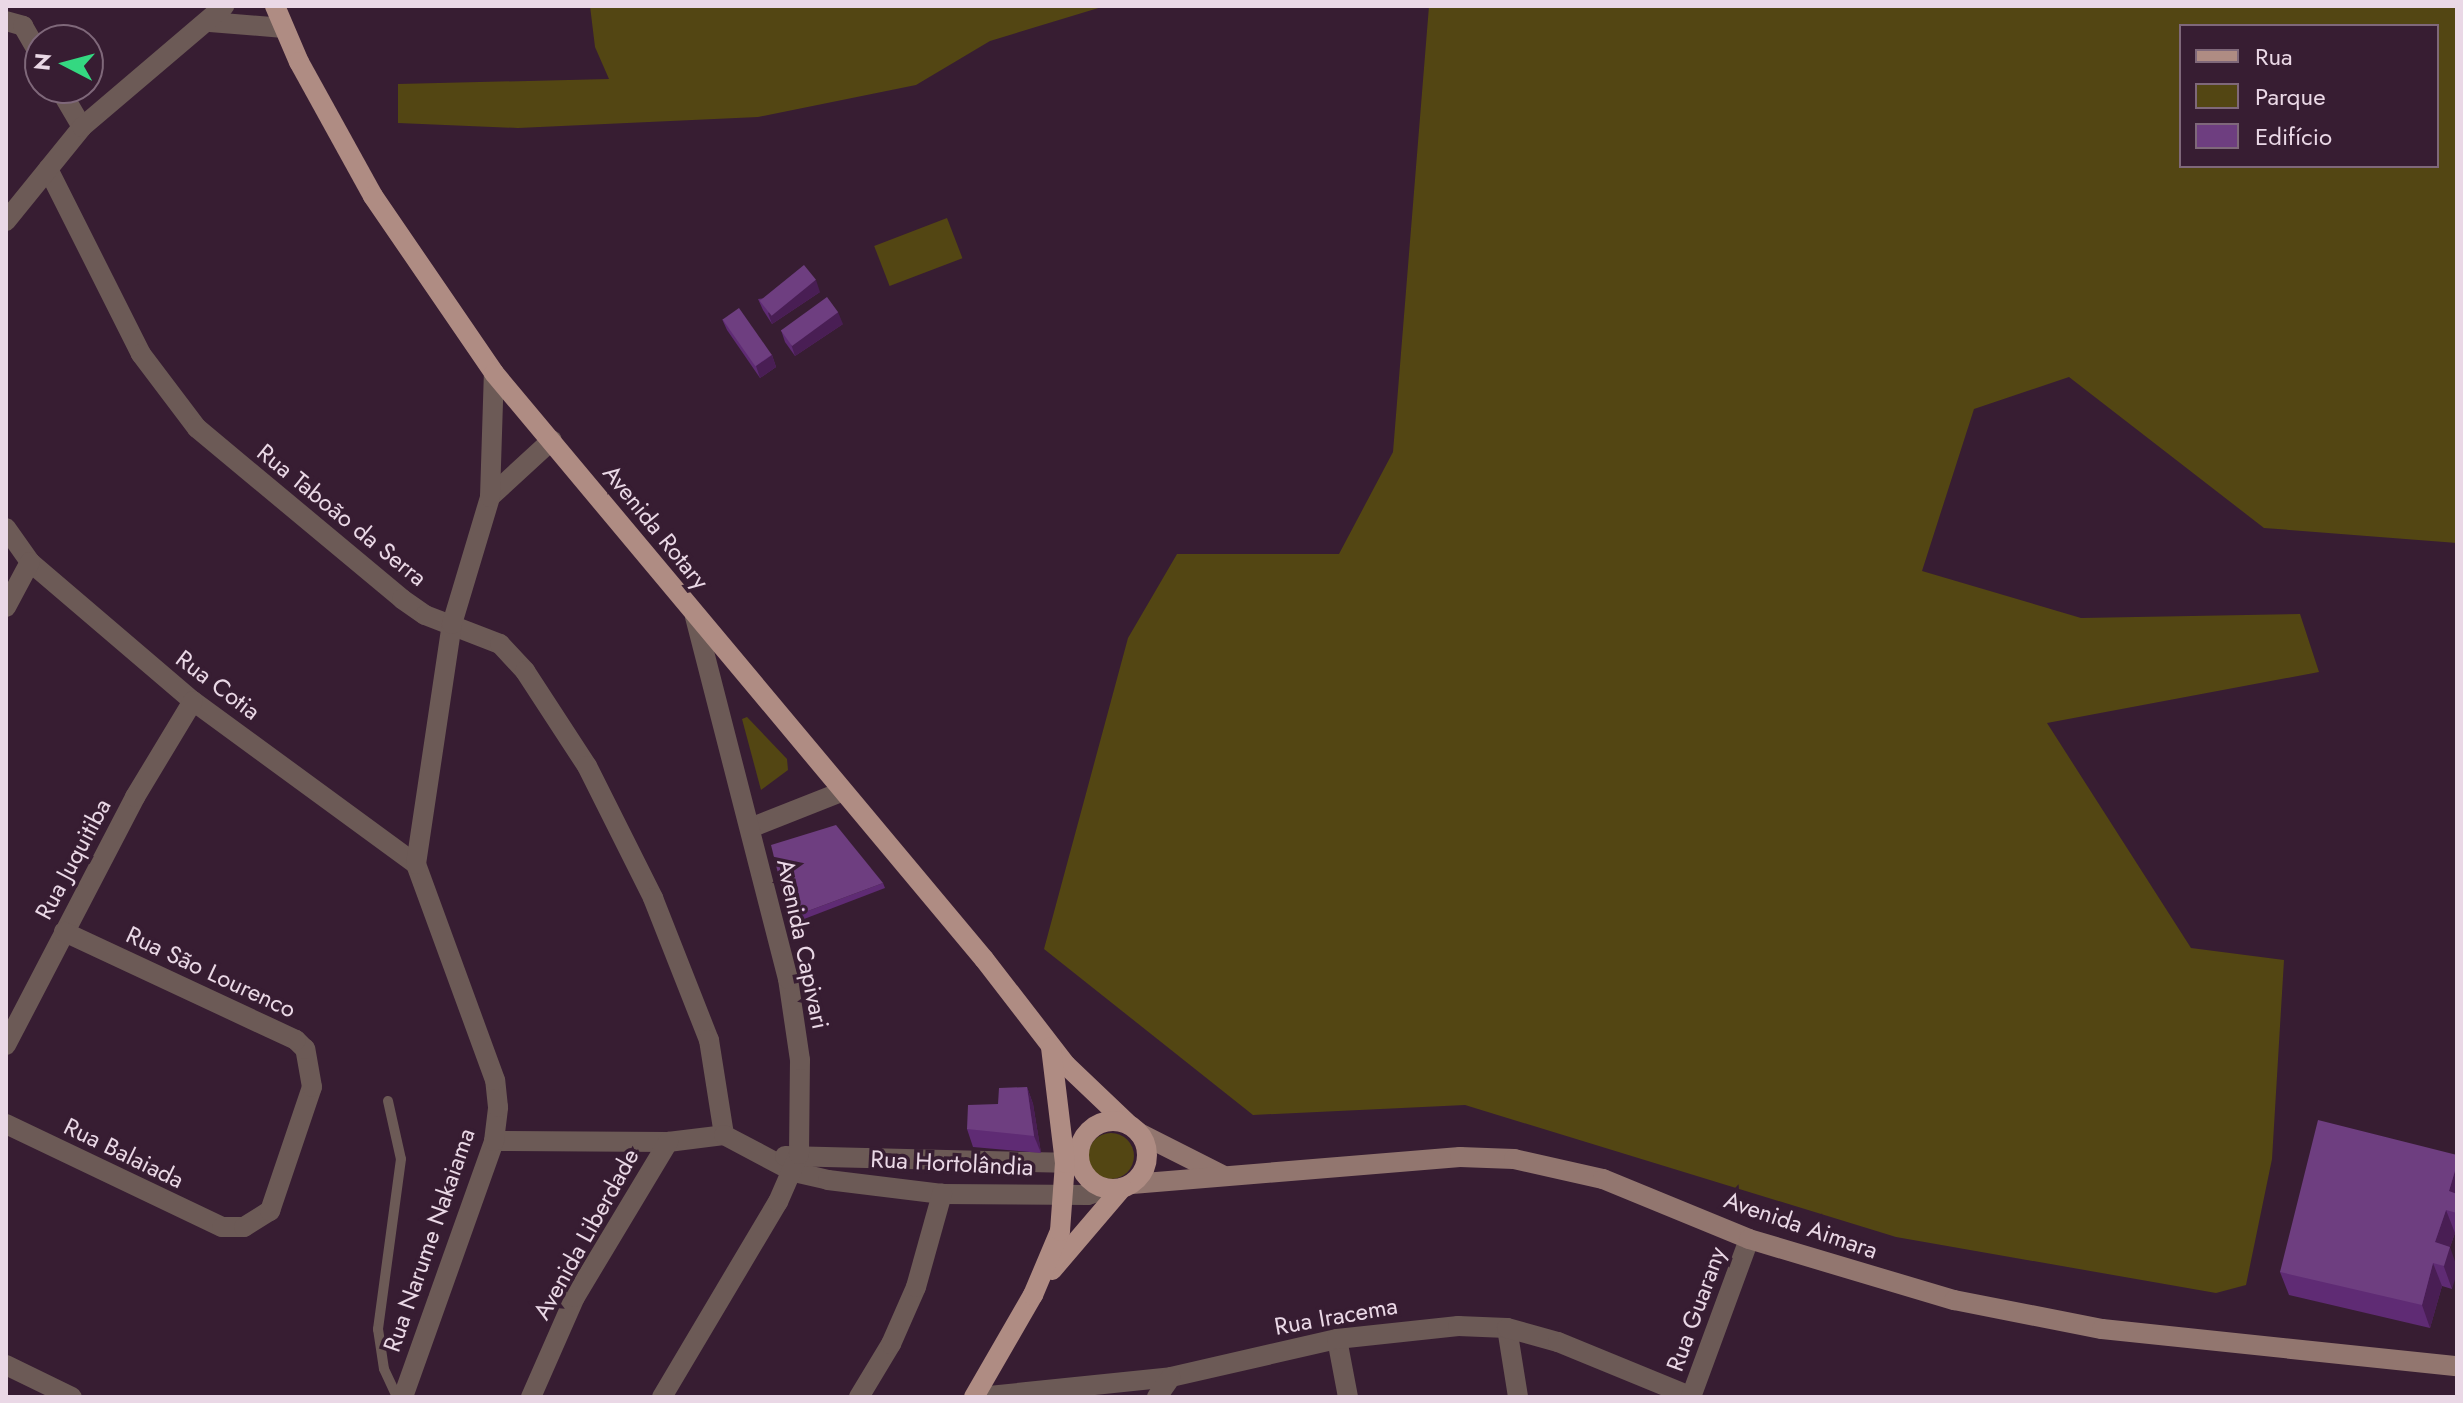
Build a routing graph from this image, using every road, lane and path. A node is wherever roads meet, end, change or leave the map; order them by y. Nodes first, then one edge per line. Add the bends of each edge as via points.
1 (224, 6) edge
2 (275, 6) edge
3 (210, 22) junction
4 (284, 28) junction
5 (68, 104) edge
6 (82, 127) junction
7 (48, 169) junction
8 (6, 221) edge
9 (494, 373) junction
10 (552, 440) junction
11 (490, 497) junction
12 (6, 528) edge
13 (30, 562) junction
14 (6, 607) edge
15 (695, 617) junction
16 (452, 624) junction
17 (193, 701) junction
18 (841, 792) junction
19 (750, 828) junction
20 (416, 864) junction
21 (64, 932) junction
22 (1051, 1043) junction
23 (6, 1045) edge
24 (388, 1101) dead end
25 (6, 1124) edge
26 (1134, 1128) junction
27 (724, 1135) junction
28 (494, 1141) junction
29 (668, 1142) junction
30 (796, 1163) junction
31 (1065, 1163) junction
32 (1233, 1178) junction
33 (1120, 1187) junction
34 (942, 1194) junction
35 (1065, 1195) junction
36 (222, 1227) joint
37 (1749, 1239) junction
38 (1033, 1295) junction
39 (1507, 1328) junction
40 (1337, 1339) junction
41 (6, 1365) edge
42 (2457, 1366) edge
43 (1171, 1377) junction
44 (72, 1397) edge
45 (397, 1397) edge
46 (403, 1397) edge
47 (531, 1397) edge
48 (662, 1397) edge
49 (859, 1397) edge
50 (977, 1397) edge
51 (1157, 1397) edge
52 (1348, 1397) edge
53 (1518, 1397) edge
54 (1691, 1397) edge

1 - 3 street
2 - 4 main road, Avenida Rotary
3 - 4 street
3 - 6 street
4 - 9 main road, Avenida Rotary via 373,196
5 - 6 street
6 - 7 street
7 - 8 street
7 - 16 street, Rua Taboão da Serra via 72,226 141,354 197,428 402,599
9 - 10 main road, Avenida Rotary
9 - 11 street, Rua Narume Nakaiama
10 - 11 street
10 - 15 main road, Avenida Rotary
11 - 16 street, Rua Narume Nakaiama
12 - 13 street, Rua Cotia
13 - 14 street
13 - 17 street, Rua Cotia
15 - 18 main road, Avenida Rotary
15 - 19 street, Avenida Capivari
16 - 20 street, Rua Narume Nakaiama
16 - 27 street, Rua Taboão da Serra via 477,631 508,653 587,766 653,898 709,1040
17 - 20 street, Rua Cotia
17 - 21 street, Rua Juquitiba
18 - 19 street
18 - 22 main road, Avenida Rotary
19 - 30 street, Avenida Capivari via 796,1025
20 - 28 street, Rua Narume Nakaiama via 495,1080
21 - 23 street, Rua Juquitiba
21 - 36 street, Rua São Lourenco via 276,1028 305,1049 312,1087 270,1211 244,1227
22 - 26 main road, Avenida Rotary via 1066,1065
22 - 31 main road
24 - 45 lane via 401,1159 378,1329 384,1369
25 - 36 street, Rua Balaiada
26 - 32 main road via 1206,1170
26 - 33 main road via 1147,1154
26 - 33 main road via 1098,1123 1079,1150 1082,1172
27 - 29 street
27 - 30 street
28 - 29 street
28 - 46 street, Rua Narume Nakaiama
29 - 47 street, Avenida Liberdade via 575,1297
30 - 31 street, Rua Hortolândia
30 - 34 street, Rua Hortolândia
30 - 48 street
31 - 35 main road
32 - 33 main road, Avenida Aimara
32 - 37 main road, Avenida Aimara via 1460,1157 1514,1159 1603,1179
33 - 35 street, Rua Hortolândia
33 - 38 main road
34 - 35 street, Rua Hortolândia
34 - 49 street via 916,1287 891,1344
35 - 38 main road via 1060,1231
37 - 42 main road, Avenida Aimara via 1954,1300 2102,1329
37 - 54 street, Rua Guarany
38 - 50 main road
39 - 40 street, Rua Iracema via 1417,1328
39 - 53 street
39 - 54 street, Rua Iracema via 1573,1348
40 - 43 street, Rua Iracema
40 - 52 street
41 - 44 street
43 - 50 street, Rua Iracema
43 - 51 street

